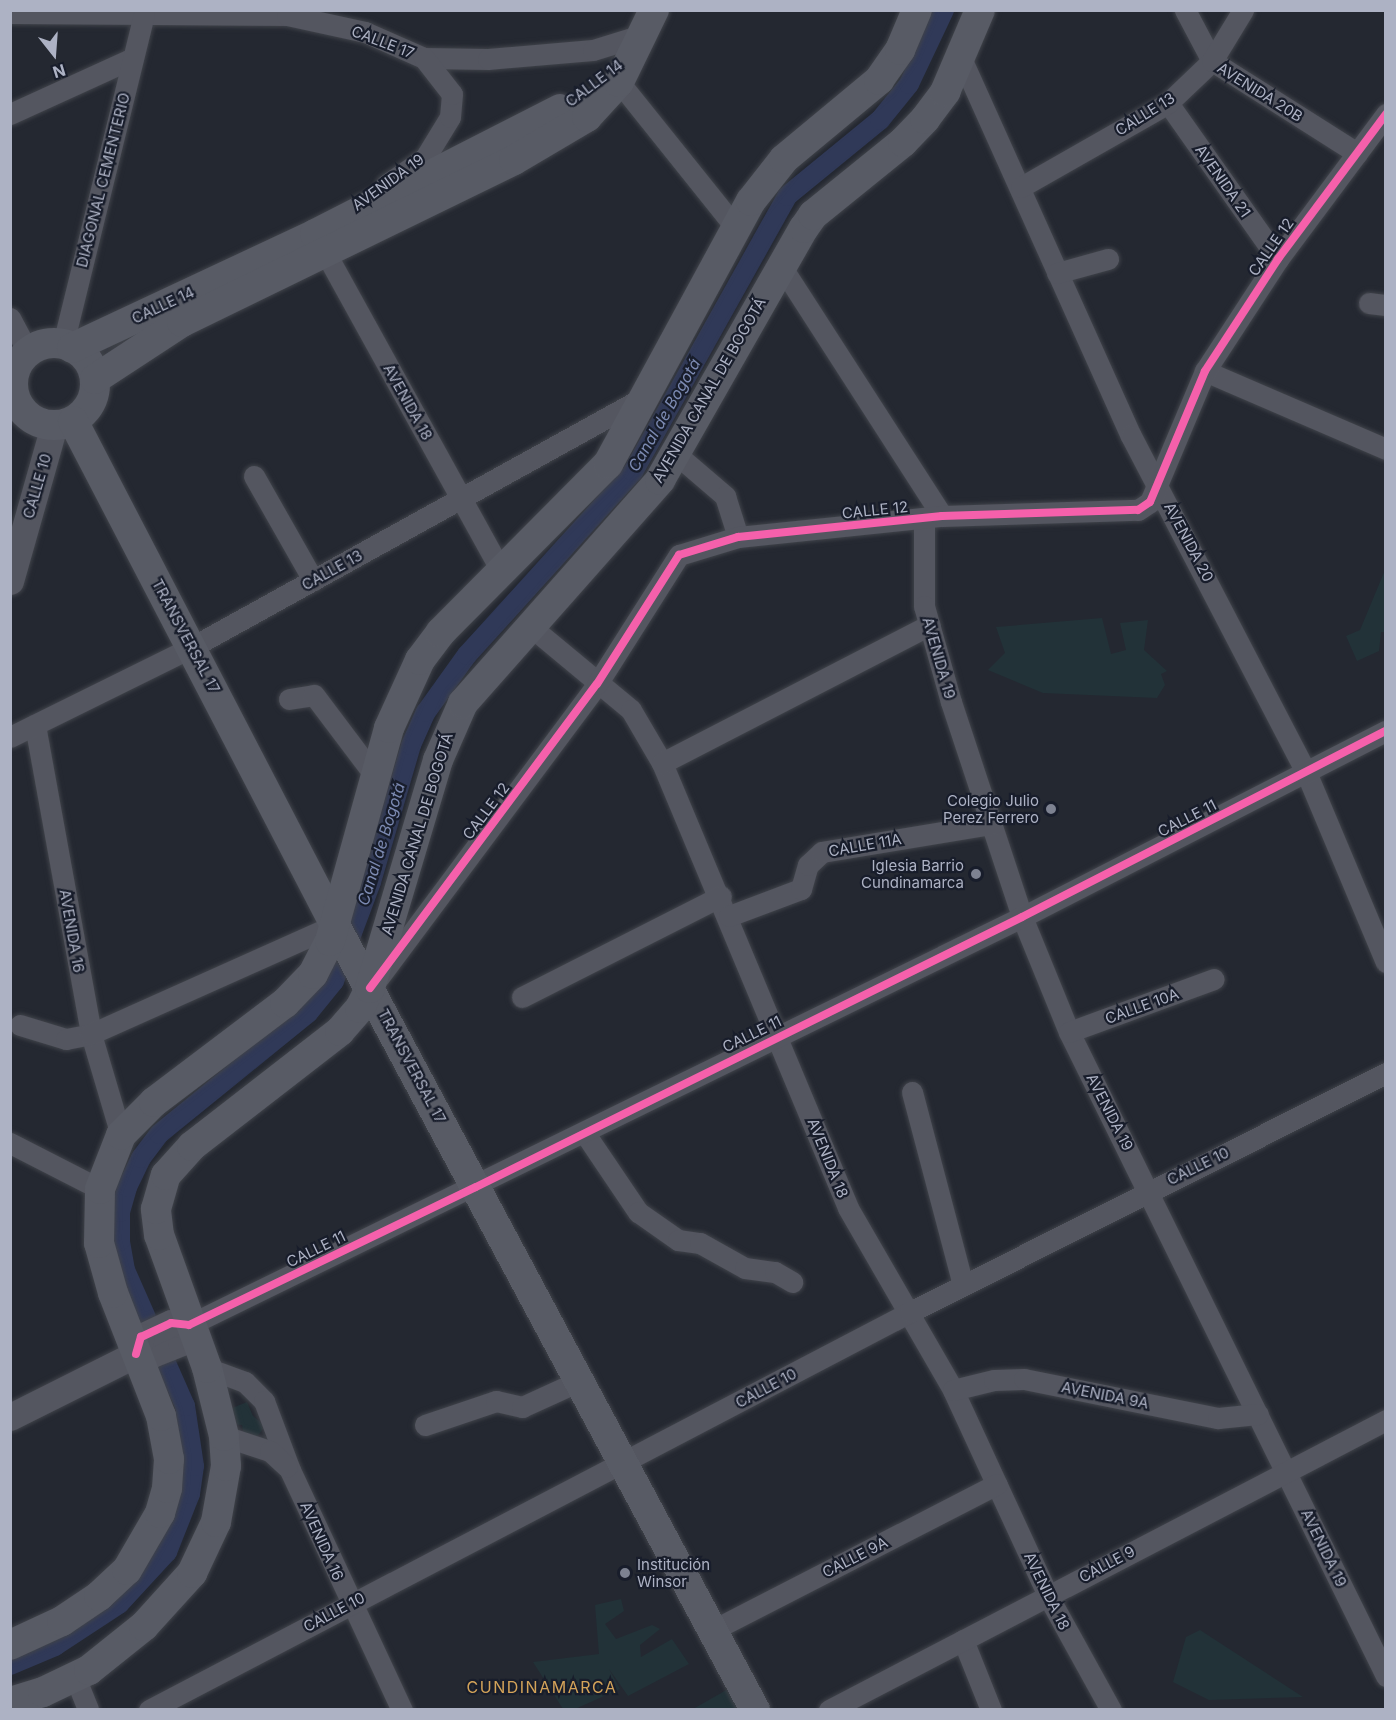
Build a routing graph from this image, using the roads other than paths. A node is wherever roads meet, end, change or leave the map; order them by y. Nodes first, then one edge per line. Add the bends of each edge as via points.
1 (917, 10) edge
2 (980, 10) edge
3 (1185, 10) edge
4 (1243, 10) edge
5 (10, 13) edge
6 (144, 15) junction
7 (645, 32) edge
8 (133, 58) junction
9 (424, 58) junction
10 (961, 58) junction
11 (1212, 61) junction
12 (619, 82) junction
13 (1168, 103) junction
14 (10, 114) edge
15 (1386, 114) edge
16 (1357, 153) junction
17 (1021, 187) junction
18 (735, 227) junction
19 (320, 243) junction
20 (1108, 259) dead end
21 (1278, 259) junction
22 (781, 266) junction
23 (1057, 273) junction
24 (10, 318) edge
25 (68, 346) junction
26 (28, 352) junction
27 (1205, 371) junction
28 (95, 379) junction
29 (11, 390) edge
30 (649, 394) junction
31 (63, 423) junction
32 (1386, 449) edge
33 (676, 454) junction
34 (254, 476) dead end
35 (1158, 483) junction
36 (461, 498) junction
37 (933, 517) junction
38 (738, 537) junction
39 (501, 570) junction
40 (312, 580) junction
41 (10, 581) edge
42 (929, 625) junction
43 (530, 626) junction
44 (192, 647) junction
45 (597, 684) junction
46 (289, 699) dead end
47 (34, 725) junction
48 (1386, 731) edge
49 (10, 737) edge
50 (662, 763) junction
51 (1306, 772) junction
52 (375, 776) junction
53 (992, 824) junction
54 (725, 906) junction
55 (1022, 917) junction
56 (339, 931) junction
57 (1386, 962) edge
58 (1214, 979) dead end
59 (368, 984) junction
60 (522, 997) dead end
61 (20, 1025) dead end
62 (1069, 1032) junction
63 (91, 1034) junction
64 (778, 1036) junction
65 (1386, 1073) edge
66 (912, 1092) dead end
67 (584, 1132) junction
68 (121, 1135) junction
69 (10, 1143) edge
70 (476, 1187) junction
71 (100, 1188) junction
72 (1150, 1190) junction
73 (792, 1282) dead end
74 (963, 1285) junction
75 (910, 1312) junction
76 (180, 1330) junction
77 (143, 1349) junction
78 (207, 1368) junction
79 (579, 1381) junction
80 (952, 1390) junction
81 (1258, 1414) junction
82 (10, 1417) edge
83 (1386, 1420) edge
84 (425, 1425) dead end
85 (224, 1436) junction
86 (623, 1463) junction
87 (1286, 1469) junction
88 (290, 1470) junction
89 (997, 1484) junction
90 (1048, 1596) junction
91 (351, 1604) junction
92 (713, 1630) junction
93 (963, 1640) junction
94 (10, 1645) edge
95 (1386, 1676) edge
96 (75, 1677) junction
97 (10, 1702) edge
98 (88, 1710) edge
99 (149, 1710) edge
100 (402, 1710) edge
101 (755, 1710) edge
102 (829, 1710) edge
103 (991, 1710) edge
104 (1111, 1710) edge

1 - 18 main road via 900,50 879,80 784,159
2 - 10 main road, AVENIDA CANAL DE BOGOTÁ
3 - 11 street, AVENIDA 20B
4 - 11 street, CALLE 13
5 - 6 street, CALLE 17
6 - 8 street, DIAGONAL CEMENTERIO
6 - 9 street, CALLE 17 via 287,15 365,32
7 - 9 street, CALLE 17 via 593,50 488,59
7 - 12 main road, CALLE 14
7 - 19 main road, CALLE 14 via 570,104
8 - 14 street
8 - 25 street, DIAGONAL CEMENTERIO
9 - 19 street, AVENIDA 19 via 452,94 450,117 425,158
10 - 17 street, AVENIDA 20
10 - 22 main road, AVENIDA CANAL DE BOGOTÁ via 925,119 903,142 813,215
11 - 13 street, CALLE 13
11 - 16 street, AVENIDA 20B
12 - 18 street
12 - 19 main road, CALLE 14 via 587,117 514,160
13 - 17 street, CALLE 13
13 - 21 street, AVENIDA 21
15 - 16 street, CALLE 12
16 - 21 street, CALLE 12
17 - 23 street, AVENIDA 20
18 - 30 main road
19 - 25 main road, CALLE 14
19 - 28 main road, CALLE 14 via 182,322
19 - 36 street, AVENIDA 18
20 - 23 street
21 - 27 street, CALLE 12
22 - 33 main road, AVENIDA CANAL DE BOGOTÁ
22 - 37 street
23 - 35 street, AVENIDA 20 via 1131,436
24 - 26 street
25 - 26 main road via 45,345
25 - 28 main road via 87,361
26 - 29 main road via 15,369
27 - 32 street
27 - 35 street, CALLE 12
28 - 31 main road via 86,411
29 - 31 main road via 26,416
30 - 36 street, CALLE 13
30 - 39 main road via 608,464
31 - 41 street, CALLE 10
31 - 44 main road, TRANSVERSAL 17
33 - 38 street via 725,496
33 - 43 main road, AVENIDA CANAL DE BOGOTÁ via 641,505
34 - 40 street
35 - 37 street, CALLE 12 via 1150,502 1138,510
35 - 51 street, AVENIDA 20
36 - 39 street, AVENIDA 18
36 - 40 street, CALLE 13
37 - 38 street, CALLE 12
37 - 42 street, AVENIDA 19 via 924,606
38 - 45 street, CALLE 12 via 679,555
39 - 52 main road via 420,660 395,712
40 - 44 street, CALLE 13
42 - 50 street
42 - 53 street, AVENIDA 19
43 - 45 street, AVENIDA 18
43 - 59 main road, AVENIDA CANAL DE BOGOTÁ via 471,692 446,738
44 - 47 street, CALLE 13
44 - 56 main road, TRANSVERSAL 17
45 - 50 street, AVENIDA 18 via 631,710
45 - 59 street, CALLE 12
46 - 52 street via 314,696
47 - 49 street, CALLE 13
47 - 63 street, AVENIDA 16
48 - 51 street, CALLE 11
50 - 54 street, AVENIDA 18
51 - 55 street, CALLE 11
51 - 57 street, AVENIDA 20
52 - 56 main road
53 - 54 street, CALLE 11A via 822,852 808,865 801,889
53 - 55 street, AVENIDA 19
54 - 60 street, CALLE 11A
54 - 64 street, AVENIDA 18
55 - 62 street, AVENIDA 19
55 - 64 street, CALLE 11
56 - 59 main road, TRANSVERSAL 17
56 - 63 street
56 - 68 main road via 297,993 154,1102
58 - 62 street, CALLE 10A
59 - 70 main road, TRANSVERSAL 17
59 - 76 main road, AVENIDA CANAL DE BOGOTÁ via 340,1031 192,1146 166,1175 157,1200 156,1221
61 - 63 street via 66,1039
62 - 72 street, AVENIDA 19
63 - 68 street, AVENIDA 16
64 - 67 street, CALLE 11
64 - 75 street, AVENIDA 18 via 848,1209
65 - 72 street, CALLE 10
66 - 74 street
67 - 70 street, CALLE 11
67 - 73 street via 638,1212 678,1240 700,1243 745,1268 775,1272
68 - 71 main road
69 - 71 street
70 - 76 street, CALLE 11
70 - 79 main road, TRANSVERSAL 17
71 - 77 main road via 98,1229 102,1258
72 - 74 street, CALLE 10
72 - 81 street, AVENIDA 19
74 - 75 street, CALLE 10
75 - 80 street, AVENIDA 18
75 - 86 street, CALLE 10
76 - 77 street, CALLE 11
76 - 78 main road, AVENIDA CANAL DE BOGOTÁ
77 - 82 street, CALLE 11
77 - 94 main road via 168,1446 167,1488 160,1513 127,1570 99,1596 48,1630
78 - 85 main road, AVENIDA CANAL DE BOGOTÁ
78 - 88 street, AVENIDA 16 via 245,1382 264,1401
79 - 84 street via 522,1407 496,1401
79 - 86 main road, TRANSVERSAL 17
80 - 81 street, AVENIDA 9A via 994,1380 1024,1379 1218,1418
80 - 89 street, AVENIDA 18
81 - 87 street, AVENIDA 19
83 - 87 street, CALLE 9
85 - 88 street, AVENIDA 16 via 270,1450
85 - 96 main road, AVENIDA CANAL DE BOGOTÁ via 222,1503 192,1573 144,1626 102,1661
86 - 91 street, CALLE 10
86 - 92 main road, TRANSVERSAL 17
87 - 90 street, CALLE 9
87 - 95 street, AVENIDA 19
88 - 91 street, AVENIDA 16
89 - 90 street, AVENIDA 18
89 - 92 street, CALLE 9A
90 - 93 street, CALLE 9
90 - 104 street, AVENIDA 18
91 - 99 street, CALLE 10
91 - 100 street, AVENIDA 16
92 - 101 main road, TRANSVERSAL 17
93 - 102 street, CALLE 9
93 - 103 street
96 - 97 main road, AVENIDA CANAL DE BOGOTÁ
96 - 98 street

